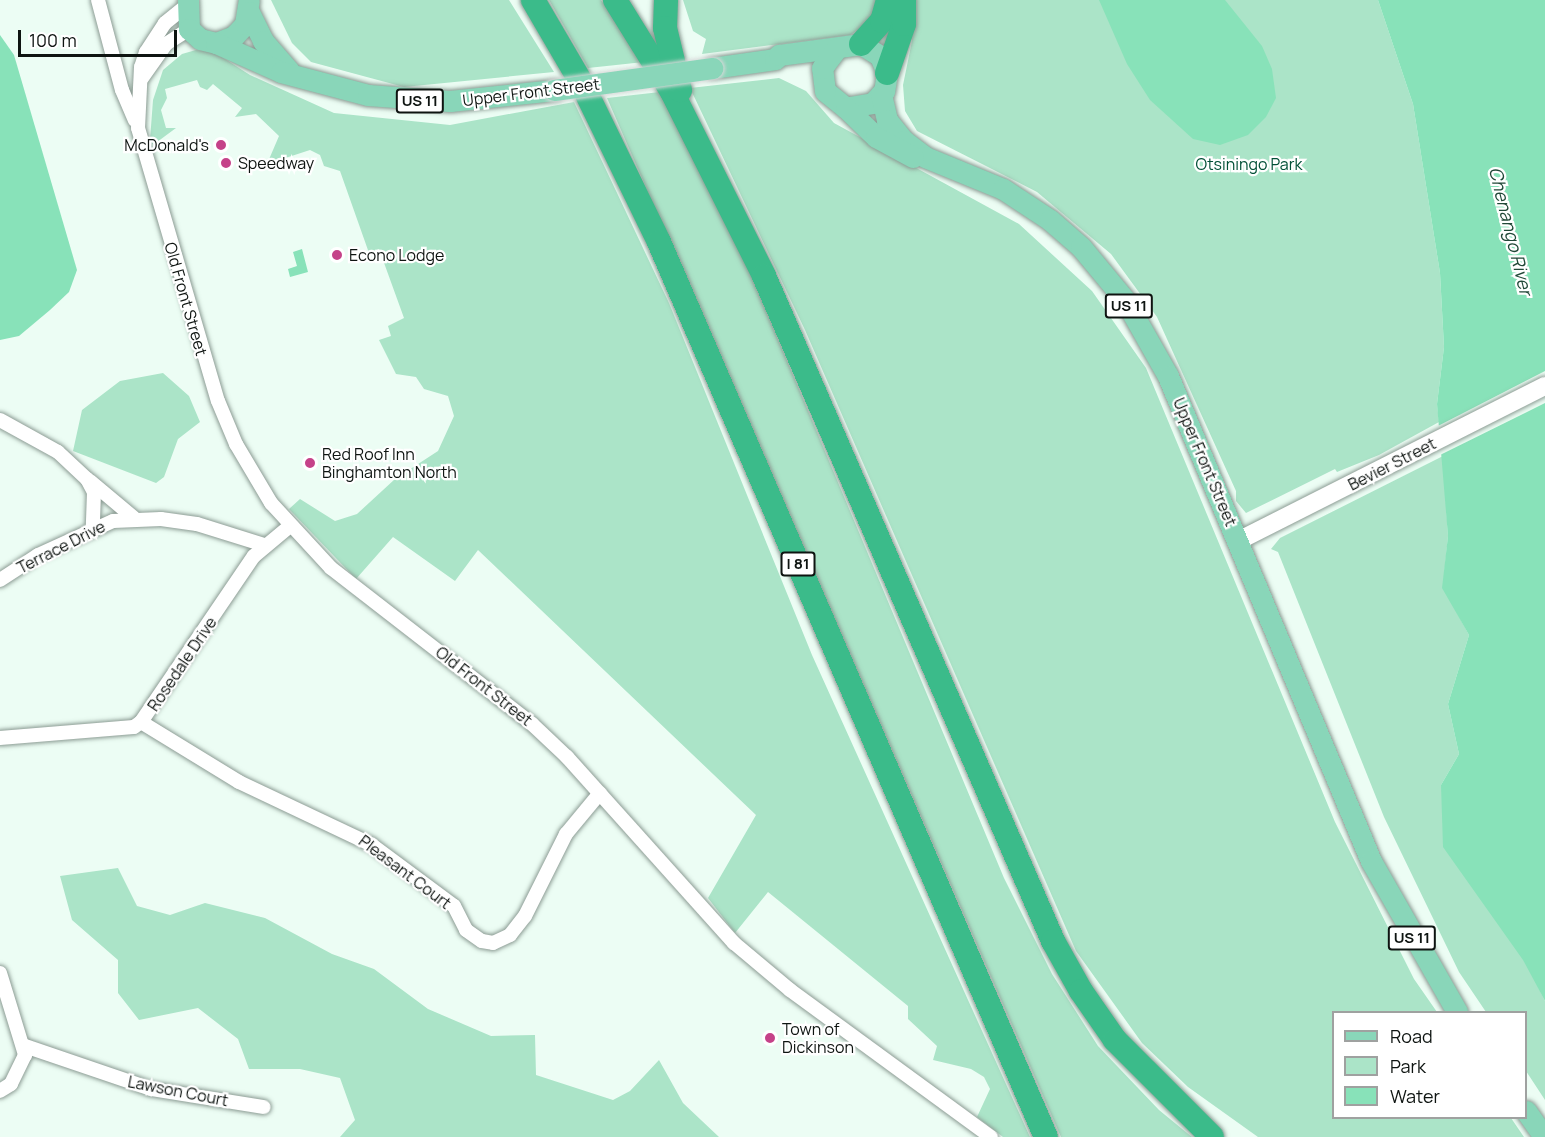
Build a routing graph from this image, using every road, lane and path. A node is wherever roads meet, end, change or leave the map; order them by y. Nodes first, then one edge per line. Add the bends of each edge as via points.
1 (98, 0) edge
2 (533, 0) edge
3 (615, 0) edge
4 (666, 0) edge
5 (888, 0) edge
6 (904, 0) edge
7 (187, 2) edge
8 (249, 6) edge
9 (189, 29) junction
10 (216, 43) junction
11 (861, 44) junction
12 (837, 48) junction
13 (774, 59) junction
14 (290, 72) junction
15 (142, 78) junction
16 (821, 80) junction
17 (884, 84) junction
18 (846, 108) junction
19 (690, 125) junction
20 (138, 128) junction
21 (925, 157) junction
22 (1545, 386) edge
23 (0, 420) edge
24 (87, 479) junction
25 (134, 518) junction
26 (290, 526) junction
27 (93, 527) junction
28 (1238, 541) junction
29 (264, 545) junction
30 (0, 580) edge
31 (141, 722) junction
32 (0, 738) edge
33 (600, 793) junction
34 (0, 973) edge
35 (1456, 1011) edge
36 (25, 1046) junction
37 (0, 1091) edge
38 (1168, 1096) junction
39 (264, 1107) dead end
40 (1527, 1112) edge
41 (991, 1137) edge
42 (1046, 1137) edge
43 (1212, 1137) edge
44 (1224, 1137) edge
45 (1544, 1137) edge

1 - 20 street, Old Front Street via 122,90
2 - 42 highway, I 81 via 582,84 651,224
3 - 19 highway
4 - 19 highway via 665,28
5 - 11 highway via 882,21
6 - 17 highway via 904,24
7 - 9 main road
7 - 15 street, Old Front Street via 152,41 141,67
8 - 10 main road, Upper Front Street via 238,33
8 - 14 main road, Upper Front Street / US 11 via 263,42
9 - 10 main road, Upper Front Street / US 11 via 200,39
9 - 15 street via 166,44
10 - 14 main road, Upper Front Street / US 11
11 - 12 main road, Upper Front Street / US 11
11 - 17 main road, Upper Front Street / US 11 via 880,56
12 - 13 main road, Upper Front Street / US 11 via 779,55
12 - 16 main road via 824,62
13 - 14 main road, Upper Front Street / US 11, bridge via 478,100 421,101 347,91
13 - 16 main road, Upper Front Street / US 11 via 802,68
15 - 20 street, Old Front Street
16 - 18 main road, Upper Front Street / US 11 via 830,98
17 - 18 main road via 867,106
17 - 21 main road, Upper Front Street / US 11 via 892,128
18 - 21 main road, Upper Front Street / US 11 via 888,145 917,159
19 - 38 highway via 764,276 1044,923 1097,1016
20 - 26 street, Old Front Street via 218,401 259,484
21 - 28 main road, Upper Front Street / US 11 via 986,180 1024,201 1081,247 1114,285 1168,376
22 - 28 main road, Bevier Street
23 - 24 street via 58,452
24 - 25 street
24 - 27 street via 96,508
25 - 27 street, Terrace Drive
25 - 29 street, Terrace Drive via 197,524
26 - 29 street, Rosedale Drive
26 - 33 street, Old Front Street via 357,590 532,724
27 - 30 street, Terrace Drive
28 - 35 main road, Upper Front Street / US 11 via 1371,861
29 - 31 street, Rosedale Drive
31 - 32 street, Rosedale Drive via 134,727
31 - 33 street, Pleasant Court via 239,782 340,826 372,845 454,906 466,930 482,942 493,943 510,935 525,916 566,834
33 - 41 street, Old Front Street via 734,943 790,990
34 - 36 street
36 - 37 street via 22,1066
36 - 39 street, Lawson Court via 151,1089
38 - 43 highway
38 - 44 highway
40 - 45 main road

